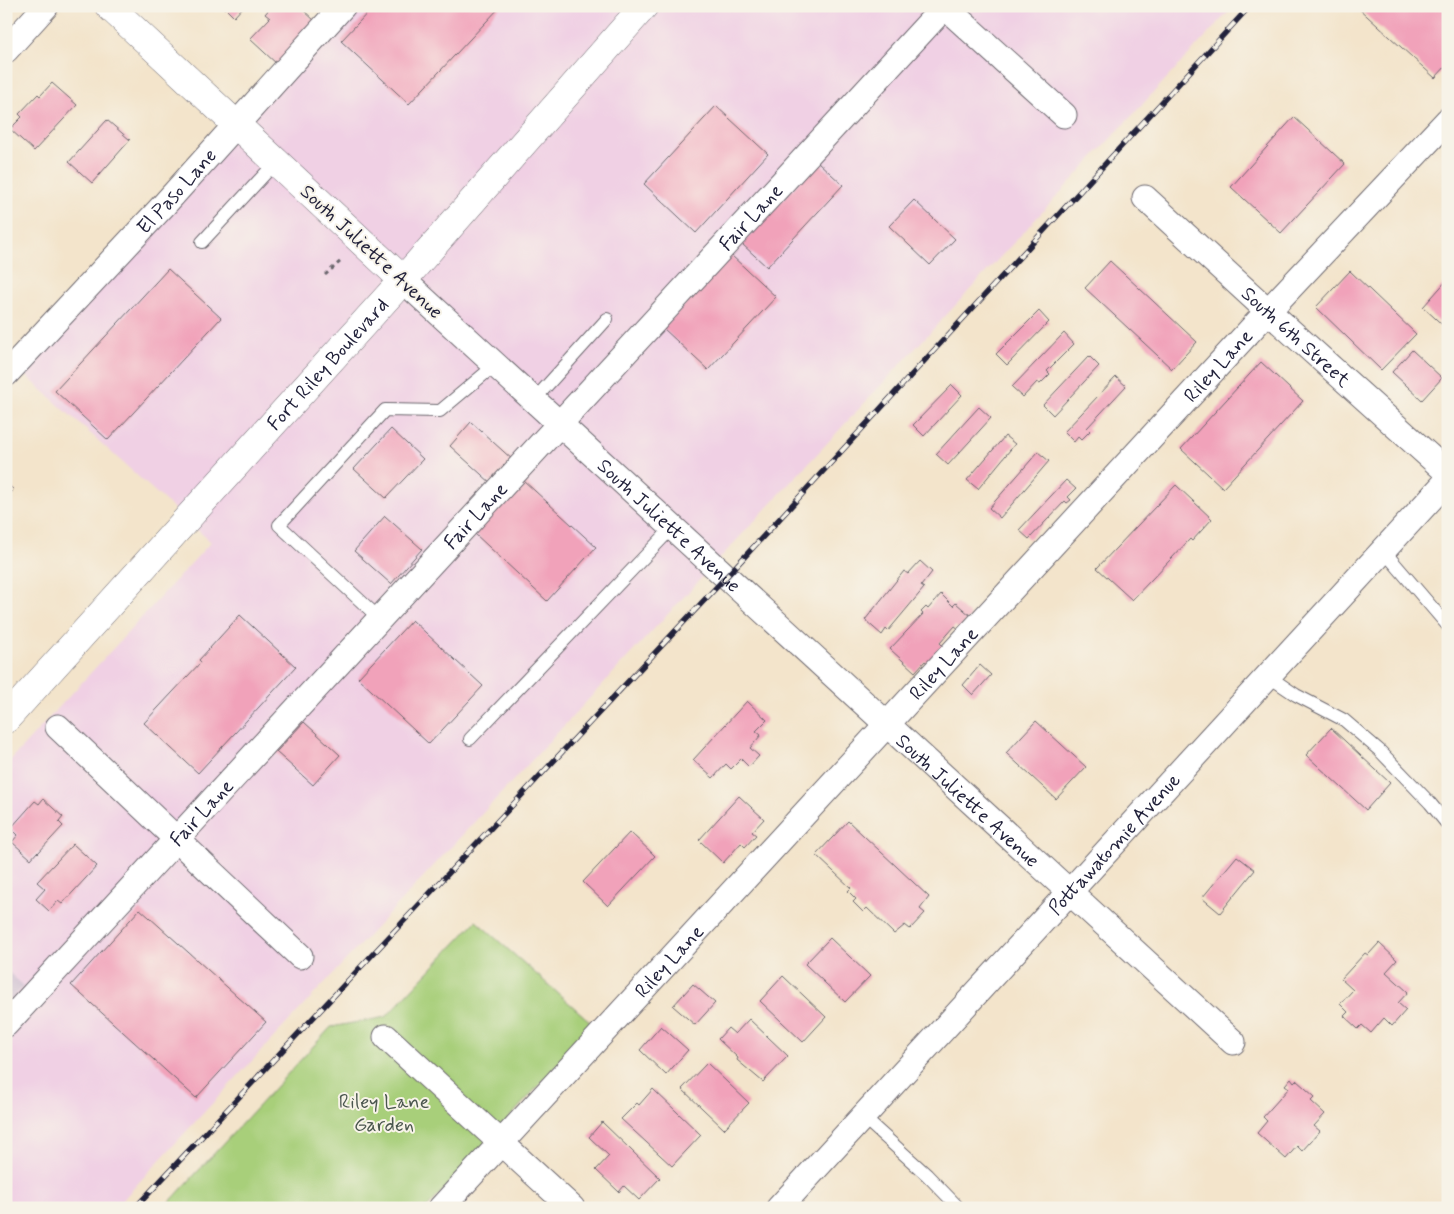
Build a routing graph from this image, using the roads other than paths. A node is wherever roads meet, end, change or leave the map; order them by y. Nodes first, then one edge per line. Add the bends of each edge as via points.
1 (46, 6) edge
2 (109, 6) edge
3 (343, 6) edge
4 (644, 6) edge
5 (944, 6) edge
6 (6, 50) edge
7 (1064, 116) dead end
8 (1448, 120) edge
9 (237, 125) junction
10 (276, 162) junction
11 (1145, 198) dead end
12 (202, 242) dead end
13 (403, 280) junction
14 (1268, 311) junction
15 (607, 320) dead end
16 (495, 364) junction
17 (6, 374) edge
18 (534, 400) junction
19 (560, 424) junction
20 (1448, 473) edge
21 (1448, 480) edge
22 (671, 529) junction
23 (1383, 550) junction
24 (380, 619) junction
25 (1448, 626) edge
26 (1268, 676) junction
27 (6, 719) edge
28 (887, 724) junction
29 (58, 727) dead end
30 (470, 739) dead end
31 (1448, 825) edge
32 (177, 839) junction
33 (1068, 893) junction
34 (300, 956) dead end
35 (6, 1024) edge
36 (386, 1037) dead end
37 (1233, 1042) dead end
38 (863, 1117) junction
39 (501, 1142) junction
40 (441, 1208) edge
41 (572, 1208) edge
42 (779, 1208) edge
43 (959, 1208) edge

1 - 6 street
2 - 9 main road, South Juliette Avenue
3 - 9 street, El Paso Lane
4 - 13 main road, Fort Riley Boulevard
5 - 7 street
5 - 19 street, Fair Lane
8 - 14 street, Riley Lane
9 - 10 main road, South Juliette Avenue
9 - 17 street, El Paso Lane
10 - 12 lane
10 - 13 main road, South Juliette Avenue
11 - 14 street, South 6th Street
13 - 16 street, South Juliette Avenue
13 - 27 main road, Fort Riley Boulevard
14 - 20 street, South 6th Street
14 - 28 street, Riley Lane
15 - 18 lane
16 - 18 street, South Juliette Avenue
16 - 24 lane via 440,411 385,410 278,525
18 - 19 street, South Juliette Avenue
19 - 22 street, South Juliette Avenue
19 - 24 street, Fair Lane
21 - 23 street, Pottawatomie Avenue
22 - 28 street, South Juliette Avenue
22 - 30 lane
23 - 25 lane
23 - 26 street, Pottawatomie Avenue
24 - 32 street, Fair Lane
26 - 31 lane via 1344,720 1379,750
26 - 33 street, Pottawatomie Avenue
28 - 33 street, South Juliette Avenue
28 - 39 street, Riley Lane
29 - 32 street
32 - 34 street
32 - 35 street, Fair Lane
33 - 37 street, South Juliette Avenue
33 - 38 street, Pottawatomie Avenue
36 - 39 street
38 - 42 street, Pottawatomie Avenue
38 - 43 lane
39 - 40 street, Riley Lane
39 - 41 street

